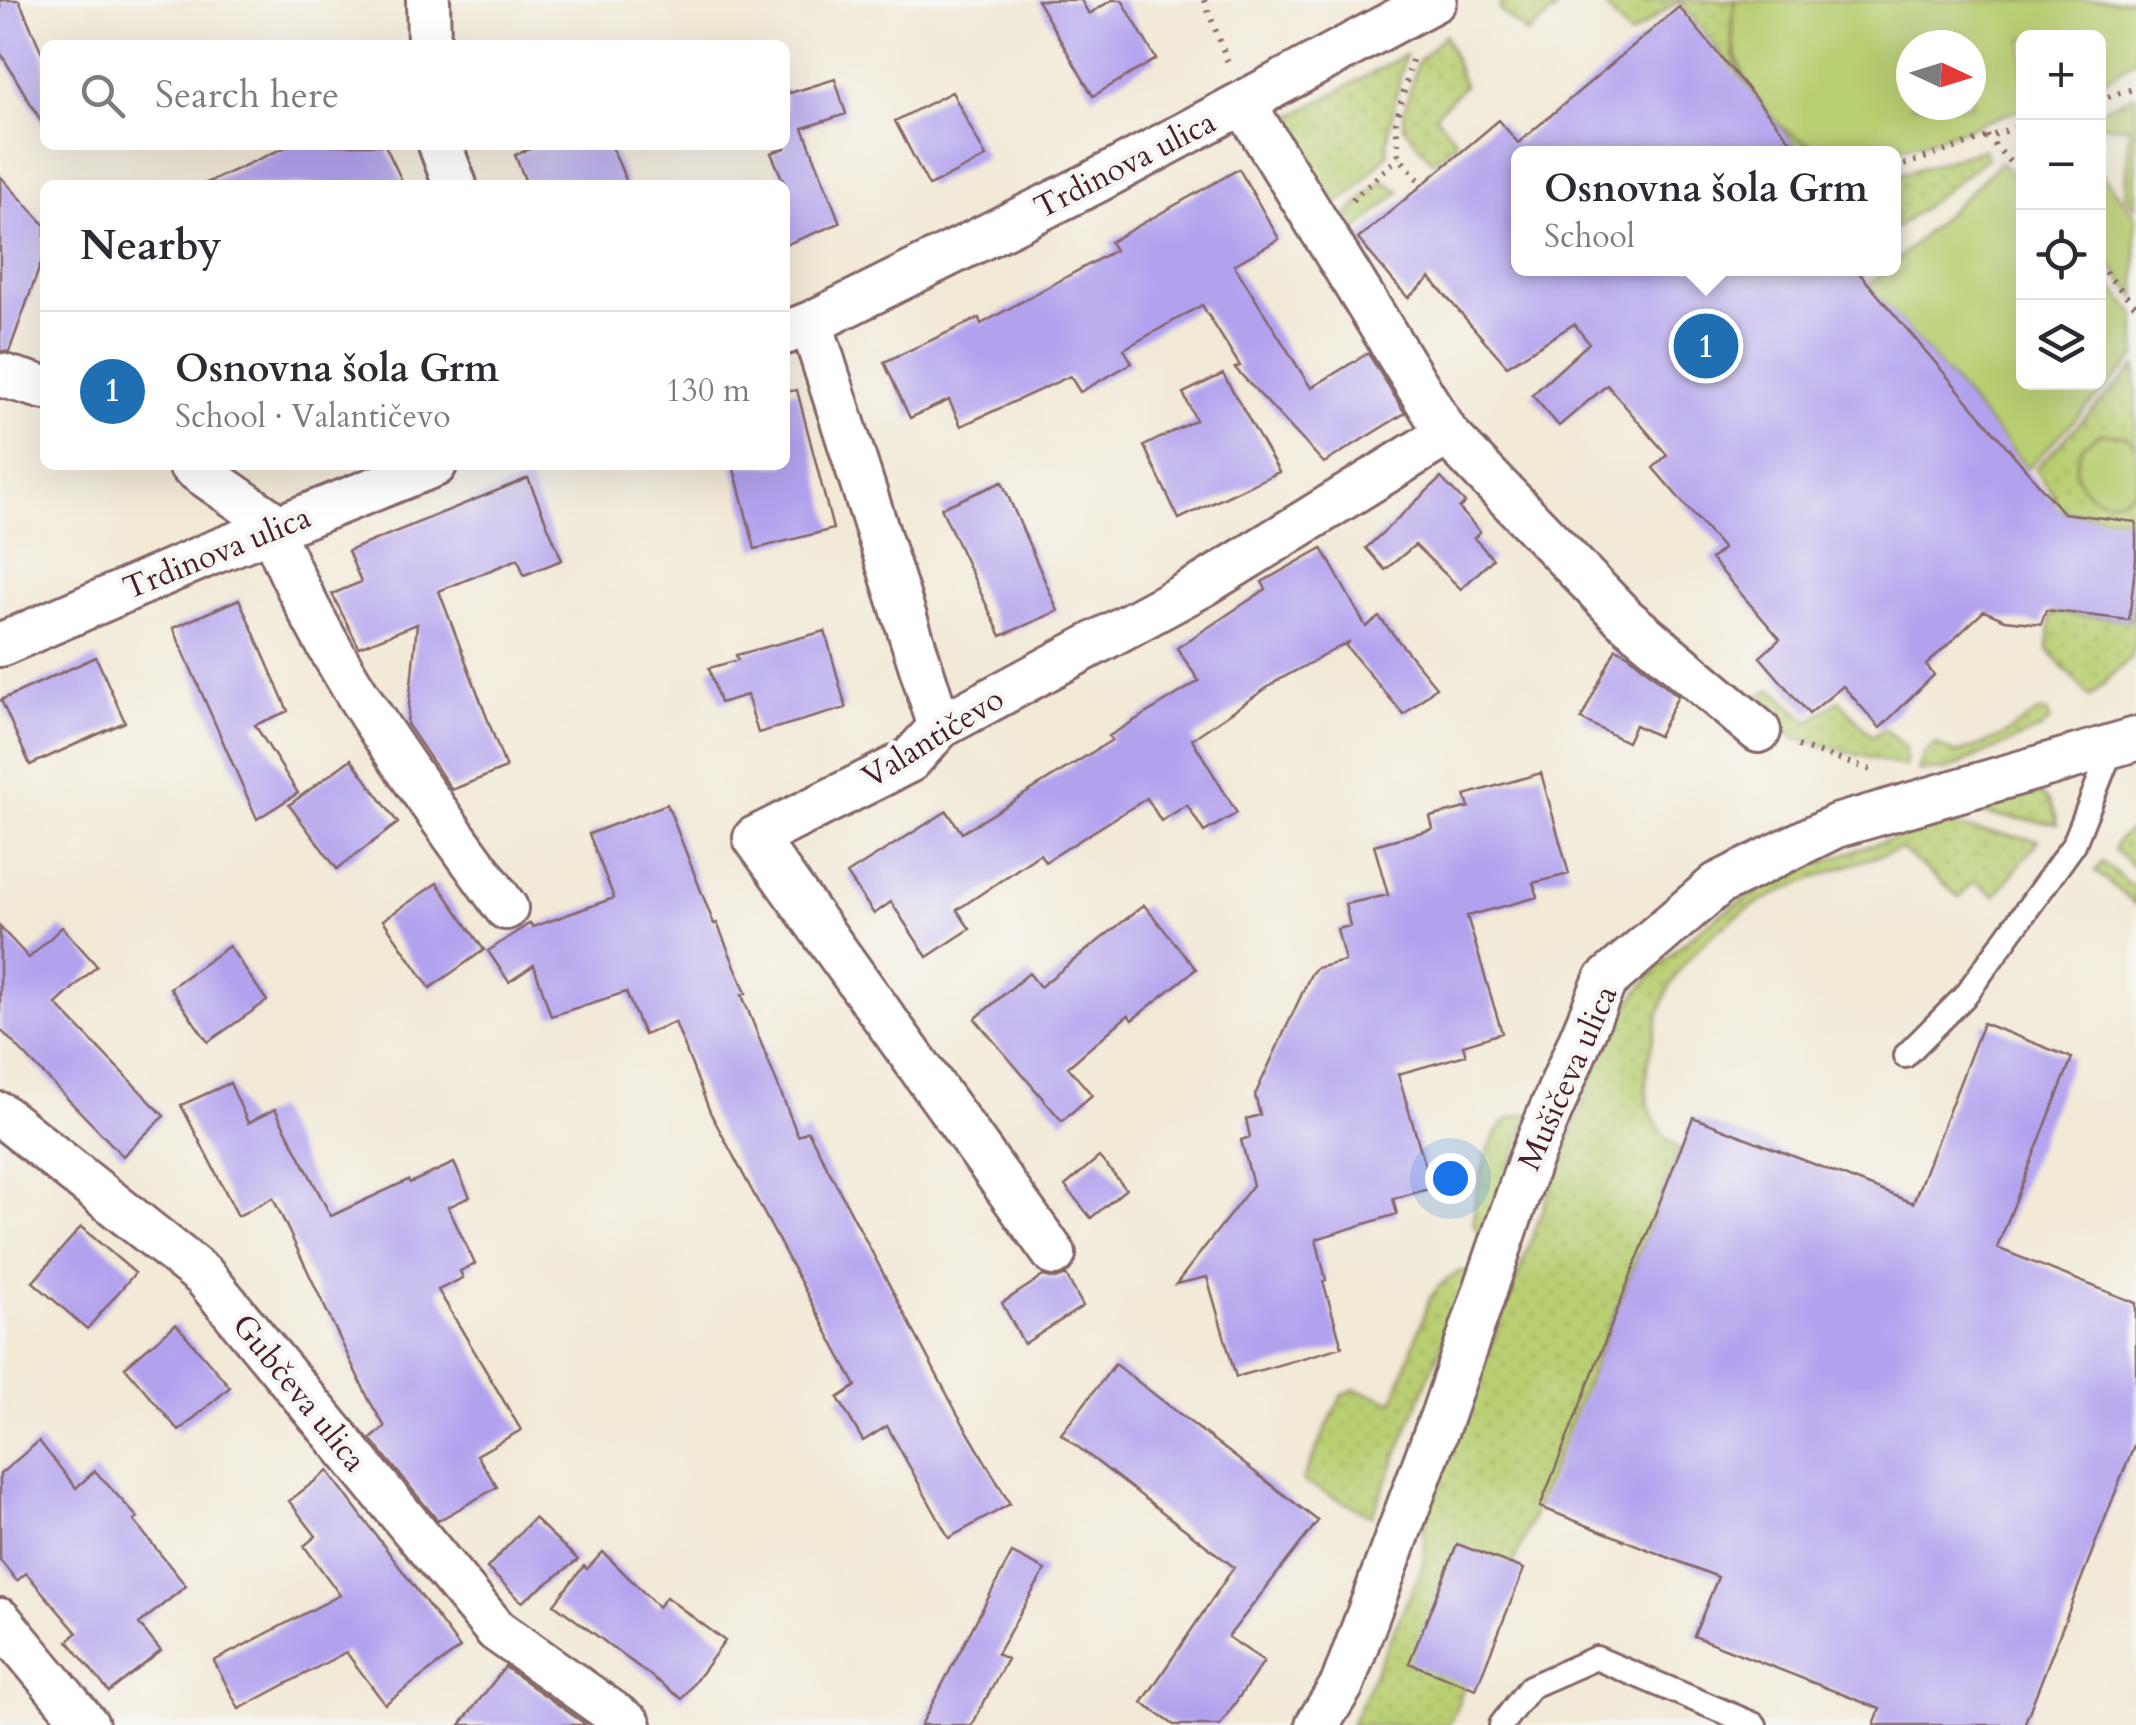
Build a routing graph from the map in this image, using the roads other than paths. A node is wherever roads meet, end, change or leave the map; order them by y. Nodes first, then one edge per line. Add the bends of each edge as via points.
1 (428, 0) edge
2 (1435, 0) edge
3 (429, 40) edge
4 (1244, 104) junction
5 (442, 150) edge
6 (453, 180) edge
7 (798, 328) edge
8 (0, 375) edge
9 (40, 387) edge
10 (1447, 434) junction
11 (197, 470) edge
12 (422, 470) edge
13 (276, 528) junction
14 (0, 645) edge
15 (940, 727) junction
16 (1759, 730) road end
17 (2124, 743) edge
18 (506, 908) dead end
19 (1905, 1056) dead end
20 (0, 1114) edge
21 (1054, 1254) dead end
22 (0, 1620) edge
23 (589, 1708) edge
24 (87, 1725) edge
25 (630, 1725) edge
26 (1317, 1725) edge
27 (1500, 1725) edge
28 (1755, 1725) edge

1 - 3 street
2 - 4 street, Trdinova ulica
4 - 7 street, Trdinova ulica
4 - 10 street
5 - 6 street
7 - 15 street, Trdinova ulica
8 - 9 street
10 - 15 street, Valantičevo via 1203,585
10 - 16 street via 1624,618
11 - 13 street
12 - 13 street, Trdinova ulica
13 - 14 street, Trdinova ulica
13 - 18 street via 316,624 361,700
15 - 21 street, Valantičevo via 909,761 755,838
17 - 19 lane via 2074,844 1964,997
17 - 26 street, Mušičeva ulica via 1836,826 1718,884 1606,981 1529,1162 1342,1685
20 - 23 street, Gubčeva ulica via 204,1276 496,1630
22 - 24 street
23 - 25 street, Gubčeva ulica
27 - 28 lane via 1530,1687 1596,1658

